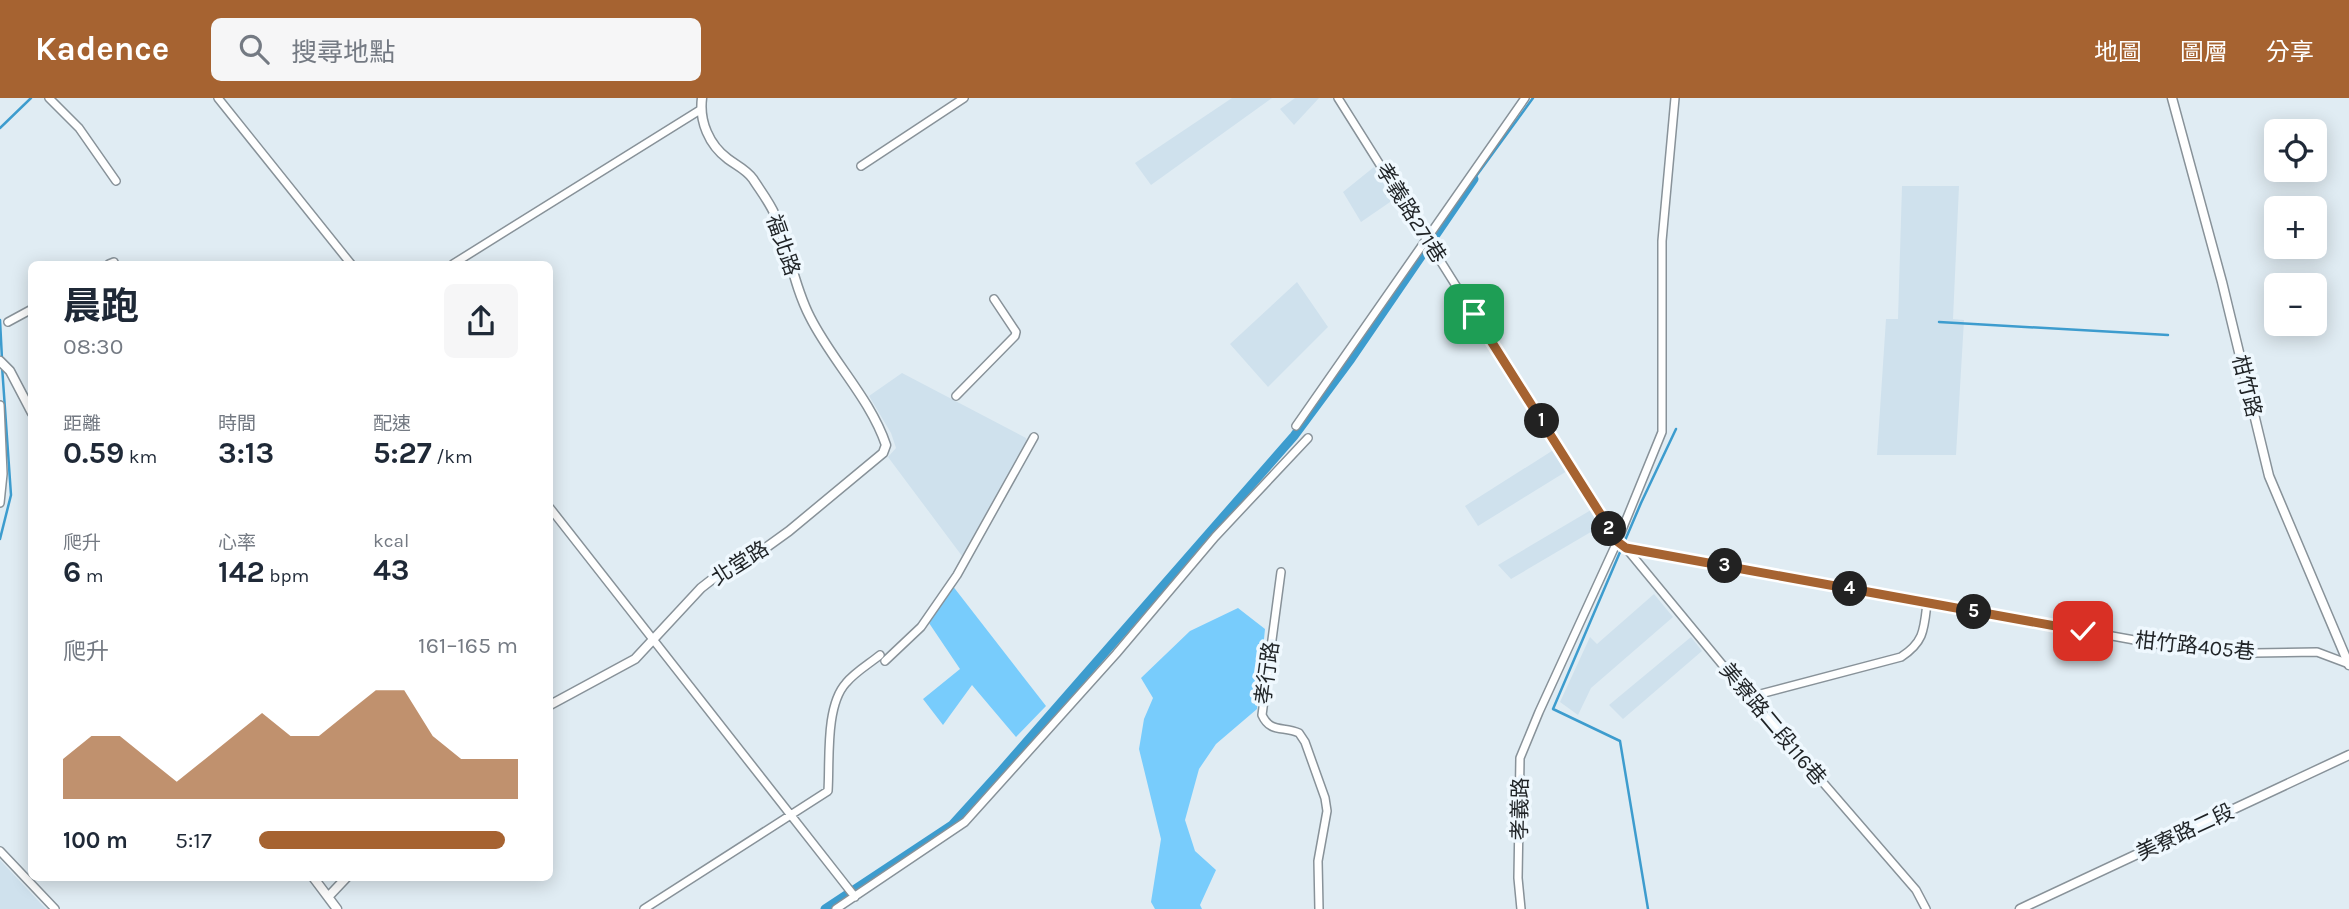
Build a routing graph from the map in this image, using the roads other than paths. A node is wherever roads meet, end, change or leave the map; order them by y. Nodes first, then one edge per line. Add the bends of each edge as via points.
1 (49, 98) edge
2 (218, 98) edge
3 (702, 98) edge
4 (964, 98) edge
5 (1338, 98) edge
6 (1525, 98) edge
7 (1675, 98) edge
8 (2172, 98) edge
9 (700, 110) junction
10 (861, 166) dead end
11 (116, 181) dead end
12 (1427, 238) junction
13 (349, 261) edge
14 (458, 261) edge
15 (994, 299) dead end
16 (28, 311) edge
17 (8, 322) dead end
18 (0, 361) edge
19 (956, 396) dead end
20 (862, 400) joint
21 (0, 405) edge
22 (28, 405) edge
23 (1296, 426) dead end
24 (1034, 437) dead end
25 (1308, 438) dead end
26 (0, 503) edge
27 (553, 512) edge
28 (1618, 542) junction
29 (1626, 548) junction
30 (1281, 572) dead end
31 (1927, 603) junction
32 (651, 640) junction
33 (2349, 665) edge
34 (1749, 697) junction
35 (553, 703) edge
36 (2349, 755) edge
37 (790, 814) junction
38 (0, 851) edge
39 (28, 881) edge
40 (28, 881) edge
41 (316, 881) edge
42 (343, 881) edge
43 (329, 896) junction
44 (855, 897) junction
45 (55, 909) edge
46 (337, 909) edge
47 (644, 909) edge
48 (836, 909) edge
49 (1320, 909) edge
50 (1521, 909) edge
51 (1926, 909) edge
52 (2020, 909) edge

1 - 11 street via 79,128
2 - 13 street
3 - 9 street
4 - 10 street
5 - 12 street, 孝義路271巷
6 - 12 street
7 - 28 street, 孝義路 via 1662,241 1662,432
8 - 33 street, 柑竹路 via 2269,476
9 - 14 street
9 - 20 street, 福北路 via 713,144 751,175 775,214 810,318
12 - 23 street
12 - 28 street, 孝義路271巷
15 - 19 street via 1015,336
16 - 17 street
18 - 22 street
20 - 32 street, 北堂路 via 882,433 883,453 789,531 701,588
21 - 26 street
24 - 37 street via 921,627 845,683 832,711 828,791
25 - 44 street via 965,822
27 - 32 street
28 - 29 street, 美寮路二段116巷
28 - 50 street, 孝義路 via 1520,758
29 - 31 street, 柑竹路405巷
29 - 34 street, 美寮路二段116巷
30 - 49 street, 孝行路 via 1262,715 1271,727 1298,733 1305,742 1325,798 1318,861
31 - 33 street, 柑竹路405巷 via 2162,645 2254,653 2318,652
31 - 34 street via 1919,641 1900,657
32 - 35 street, 北堂路 via 635,659
32 - 37 street
34 - 51 street, 美寮路二段116巷 via 1916,890
36 - 52 street, 美寮路二段
37 - 44 street
37 - 47 street
38 - 39 street
40 - 45 street
41 - 43 street
42 - 43 street
43 - 46 street
44 - 48 street

